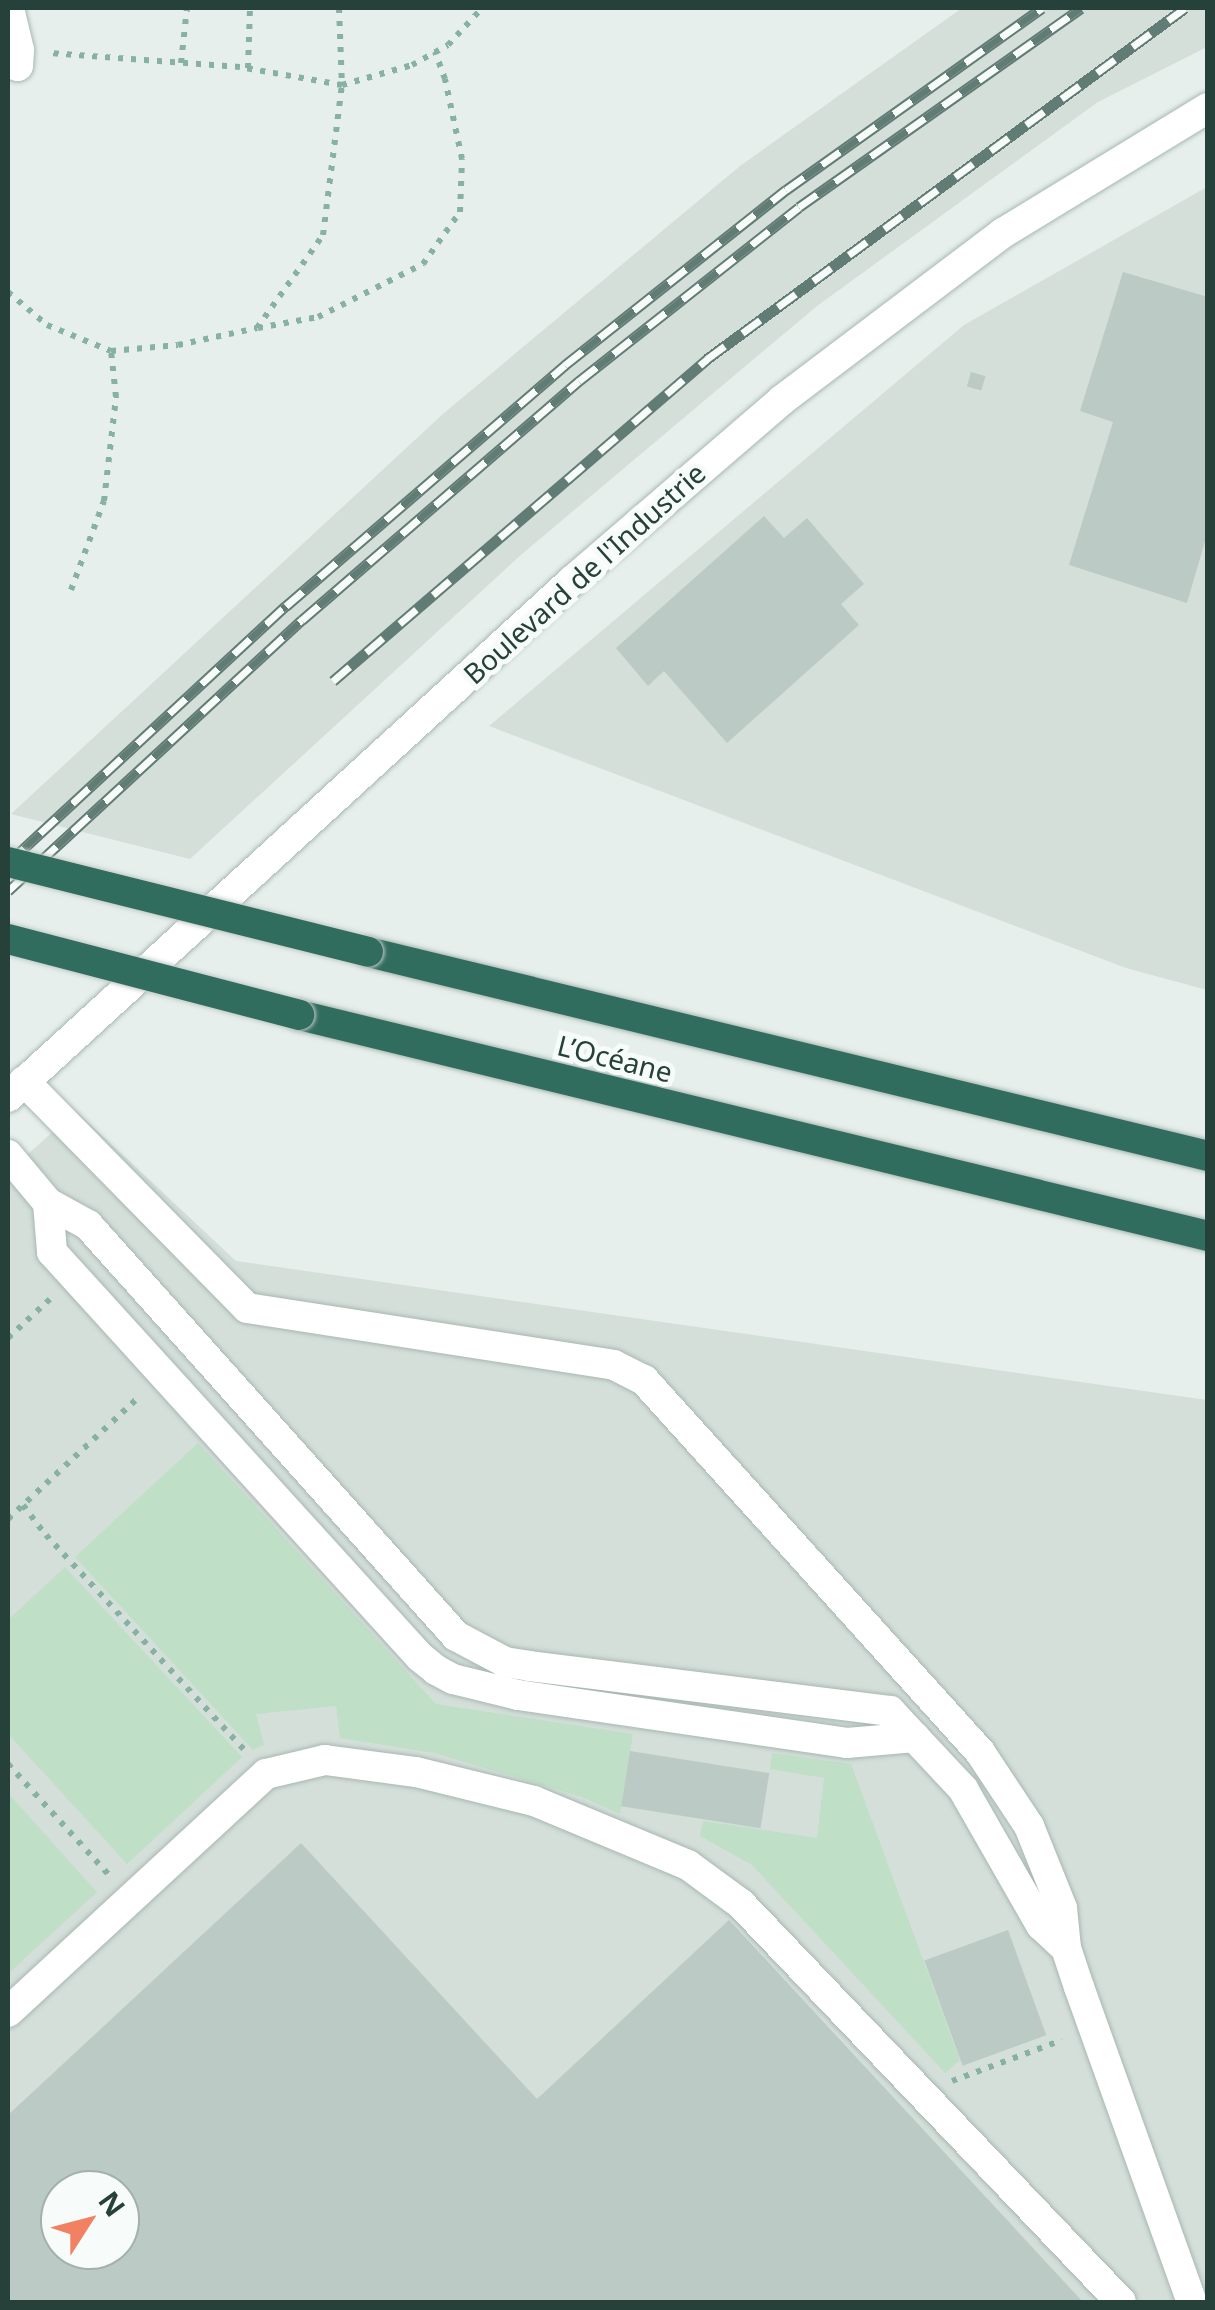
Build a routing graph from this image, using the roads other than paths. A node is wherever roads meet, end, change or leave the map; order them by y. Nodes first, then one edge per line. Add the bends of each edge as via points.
1 (9, 8) edge
2 (15, 60) edge
3 (1208, 108) edge
4 (8, 862) edge
5 (8, 940) edge
6 (16, 1089) edge
7 (8, 1156) edge
8 (1208, 1156) edge
9 (48, 1203) junction
10 (1194, 1232) edge
11 (921, 1684) junction
12 (890, 1711) junction
13 (915, 1738) junction
14 (1066, 1948) junction
15 (8, 2012) edge
16 (1121, 2302) edge
17 (1192, 2302) edge

1 - 2 street
3 - 6 street, Boulevard de l'Industrie via 1002,233 782,400 573,580
4 - 8 highway, L’Océane, bridge
5 - 10 highway, L’Océane, bridge
6 - 11 street via 247,1308 614,1366 644,1380
7 - 9 street
9 - 12 street via 88,1225 456,1636 528,1666
9 - 13 street via 52,1252 436,1670 518,1694 827,1740
11 - 12 street
11 - 14 street via 980,1752 1029,1826 1062,1908
12 - 13 street
13 - 14 street via 963,1789 1041,1924
14 - 17 street
15 - 16 street via 266,1774 325,1760 416,1772 534,1801 688,1864 741,1904

